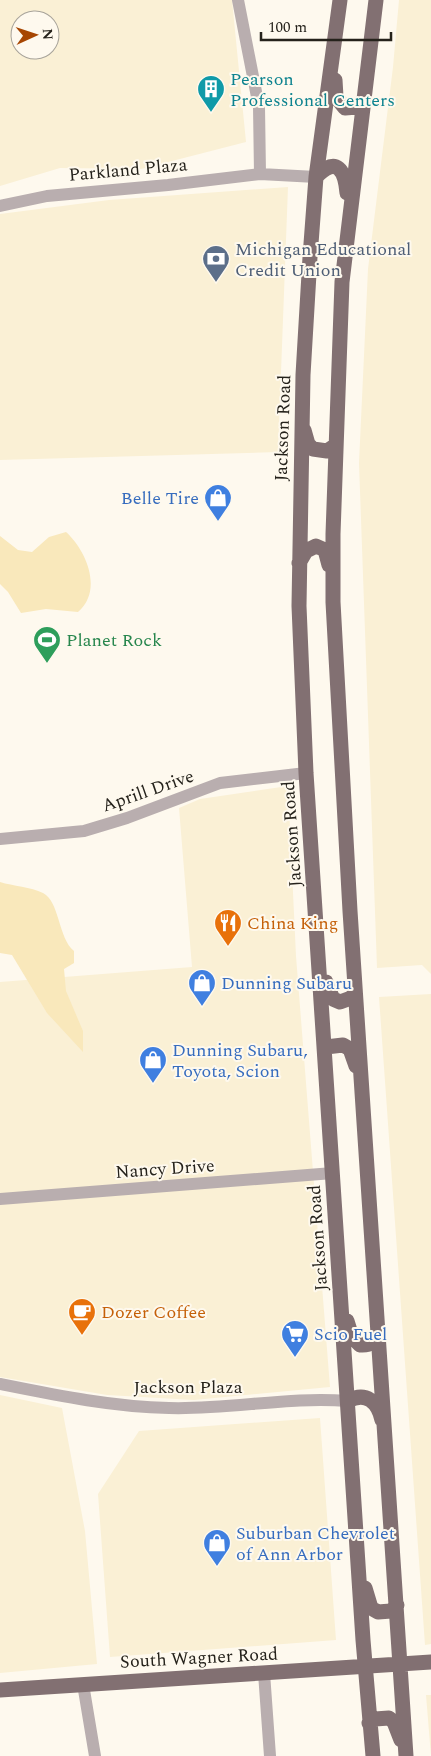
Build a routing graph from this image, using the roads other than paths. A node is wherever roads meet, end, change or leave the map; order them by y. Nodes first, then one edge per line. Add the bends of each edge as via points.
1 (238, 0) edge
2 (340, 0) edge
3 (376, 0) edge
4 (334, 48) junction
5 (364, 101) junction
6 (260, 174) junction
7 (316, 176) junction
8 (0, 206) edge
9 (350, 214) junction
10 (302, 424) junction
11 (336, 445) junction
12 (299, 563) junction
13 (334, 602) junction
14 (306, 772) junction
15 (0, 839) edge
16 (320, 961) junction
17 (355, 993) junction
18 (326, 1047) junction
19 (362, 1084) junction
20 (333, 1173) junction
21 (0, 1199) edge
22 (340, 1298) junction
23 (378, 1331) junction
24 (0, 1384) edge
25 (348, 1401) junction
26 (386, 1441) junction
27 (358, 1557) junction
28 (397, 1605) junction
29 (431, 1662) edge
30 (400, 1664) junction
31 (365, 1667) junction
32 (264, 1674) junction
33 (82, 1684) junction
34 (0, 1690) edge
35 (369, 1724) junction
36 (95, 1756) edge
37 (270, 1756) edge
38 (373, 1756) edge
39 (405, 1756) edge

1 - 6 street via 259,107
2 - 4 main road, Jackson Road
3 - 5 main road
4 - 5 main road via 339,104 350,109
4 - 7 main road, Jackson Road
5 - 9 main road
6 - 7 street, Parkland Plaza
6 - 8 street, Parkland Plaza via 47,196
7 - 9 main road via 324,168 341,169 345,174
7 - 10 main road, Jackson Road
9 - 11 main road via 342,282
10 - 11 main road via 308,444 313,449 327,452
10 - 12 main road, Jackson Road
11 - 13 main road
12 - 13 main road via 311,547 325,550
12 - 14 main road, Jackson Road
13 - 17 main road
14 - 15 street, Aprill Drive via 220,783 127,818 84,830
14 - 16 main road, Jackson Road
16 - 17 main road via 333,999 346,1001
16 - 18 main road, Jackson Road
17 - 19 main road
18 - 19 main road via 350,1049
18 - 20 main road, Jackson Road
19 - 23 main road
20 - 21 street, Nancy Drive
20 - 22 main road, Jackson Road
22 - 23 main road via 356,1342 368,1345 374,1342
22 - 25 main road, Jackson Road
23 - 26 main road
24 - 25 street, Jackson Plaza via 124,1405 169,1408
25 - 26 main road via 359,1396 375,1403
25 - 27 main road, Jackson Road
26 - 28 main road
27 - 28 main road via 372,1608 383,1613
27 - 31 main road, Jackson Road
28 - 30 main road
29 - 30 main road, South Wagner Road
30 - 31 main road, South Wagner Road
30 - 39 main road
31 - 32 main road, South Wagner Road
31 - 35 main road, Jackson Road
32 - 33 main road, South Wagner Road
32 - 37 street
33 - 34 main road, South Wagner Road
33 - 36 street
35 - 38 main road, Jackson Road
35 - 39 main road via 383,1717 394,1722

